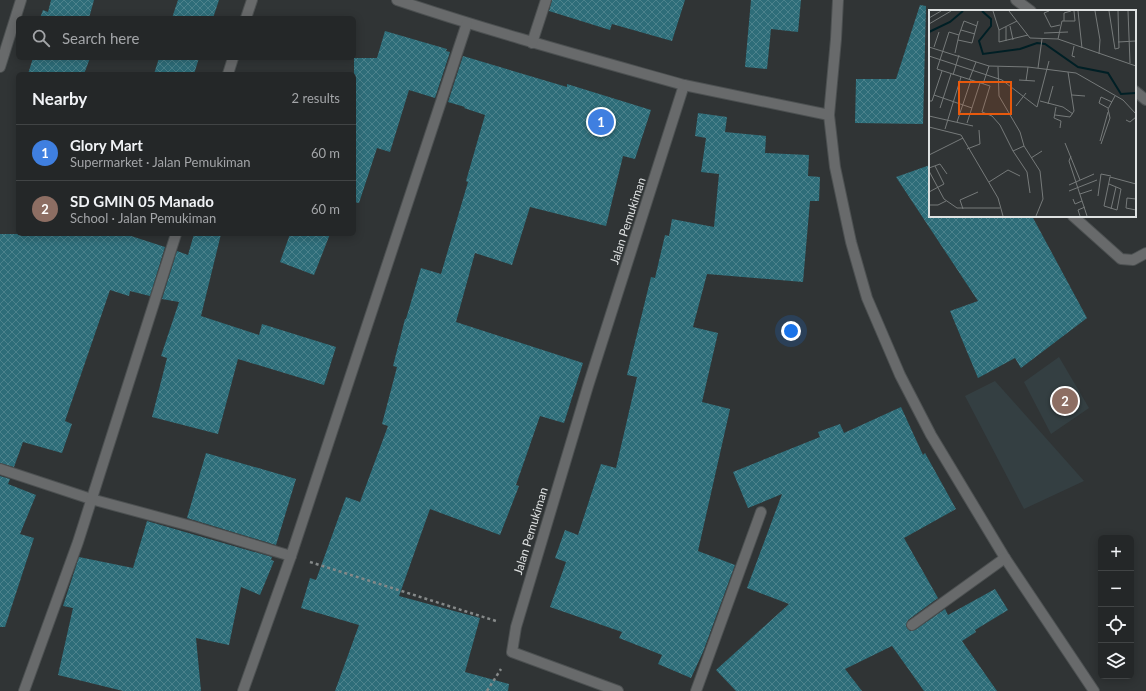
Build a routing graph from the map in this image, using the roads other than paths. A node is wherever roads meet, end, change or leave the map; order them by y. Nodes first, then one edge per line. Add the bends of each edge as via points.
1 (21, 0) edge
2 (252, 0) edge
3 (397, 0) edge
4 (546, 0) edge
5 (838, 0) edge
6 (1016, 0) edge
7 (1030, 10) edge
8 (247, 16) edge
9 (467, 23) junction
10 (532, 43) junction
11 (232, 60) edge
12 (0, 67) edge
13 (229, 72) edge
14 (684, 85) junction
15 (1136, 92) edge
16 (1146, 100) edge
17 (829, 115) junction
18 (1074, 217) edge
19 (175, 236) edge
20 (1146, 252) edge
21 (0, 469) edge
22 (91, 499) junction
23 (761, 512) dead end
24 (290, 556) junction
25 (1005, 558) junction
26 (912, 625) dead end
27 (24, 691) edge
28 (243, 691) edge
29 (618, 691) edge
30 (696, 691) edge
31 (1094, 691) edge

1 - 12 street
2 - 8 street
3 - 9 street
4 - 10 street
5 - 17 street
6 - 7 street
9 - 10 street
9 - 24 street
10 - 14 street
11 - 13 street
14 - 17 street
14 - 29 street, Jalan Pemukiman via 588,386 516,627 512,652
15 - 16 street
17 - 25 street via 835,167 851,242 867,298 900,375 931,435
18 - 20 street via 1121,259 1133,260
19 - 22 street
21 - 22 street
22 - 24 street
22 - 27 street
23 - 30 street
24 - 28 street
25 - 26 street
25 - 31 street

